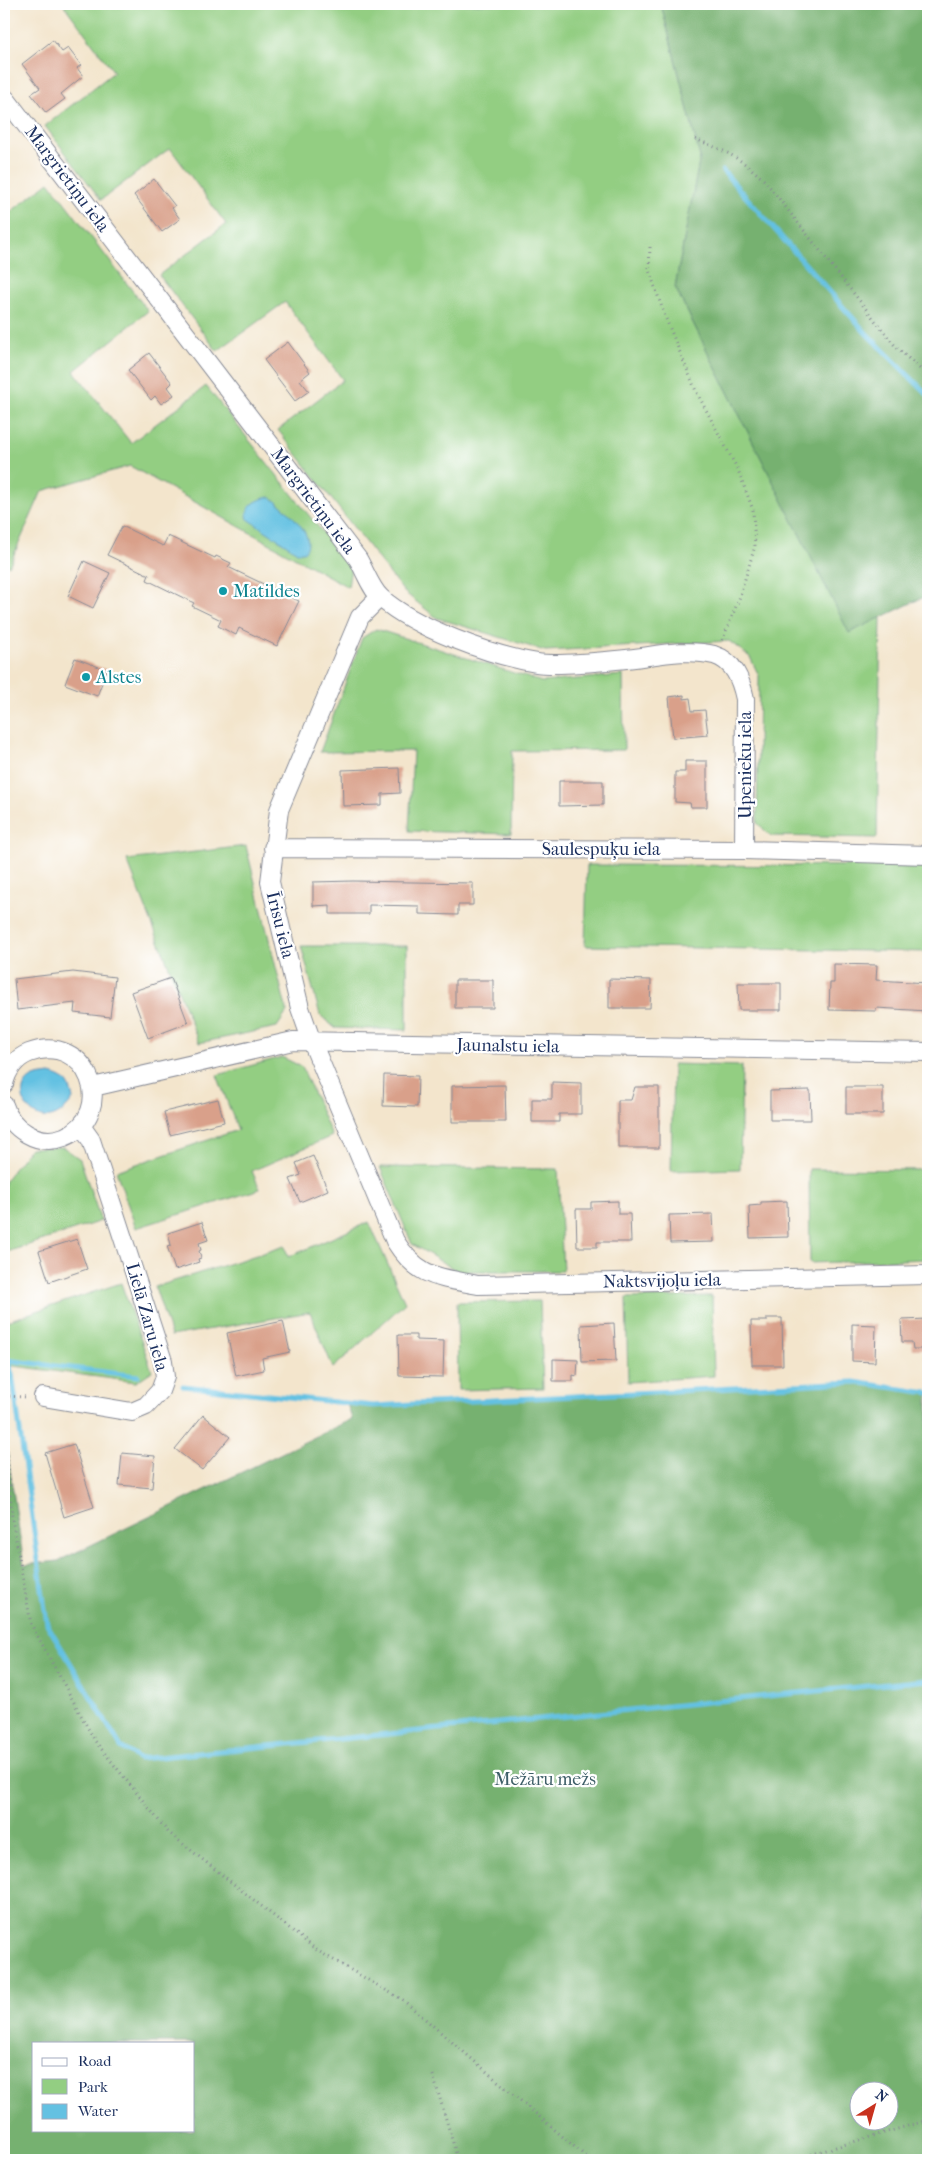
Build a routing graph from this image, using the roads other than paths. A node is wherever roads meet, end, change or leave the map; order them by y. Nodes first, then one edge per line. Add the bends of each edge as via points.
1 (6, 99) dead end
2 (380, 598) junction
3 (741, 681) joint
4 (274, 848) junction
5 (744, 850) junction
6 (928, 855) edge
7 (312, 1042) junction
8 (928, 1052) edge
9 (4, 1084) edge
10 (93, 1086) junction
11 (4, 1105) edge
12 (81, 1126) junction
13 (404, 1255) joint
14 (928, 1275) edge
15 (43, 1397) road end

1 - 2 street, Margrietiņu iela via 358,559
2 - 3 street, Margrietiņu iela via 428,628 478,648 538,664 695,652 716,656 732,667
2 - 4 street, Īrisu iela via 360,617 280,810
3 - 5 street, Upenieku iela via 745,699
4 - 5 street, Saulespuķu iela
4 - 7 street, Īrisu iela via 270,882 300,1008
5 - 6 street, Saulespuķu iela
7 - 8 street, Jaunalstu iela
7 - 10 street, Jaunalstu iela via 293,1041
7 - 13 street, Īrisu iela via 395,1241
9 - 10 street via 6,1073 21,1056 43,1048 66,1051 84,1065
10 - 12 street via 92,1107
11 - 12 street via 7,1117 22,1132 42,1140 63,1137
12 - 15 street, Lielā Zaru iela via 91,1140 163,1361 165,1377 157,1396 132,1412
13 - 14 street, Naktsvijoļu iela via 427,1274 478,1285

